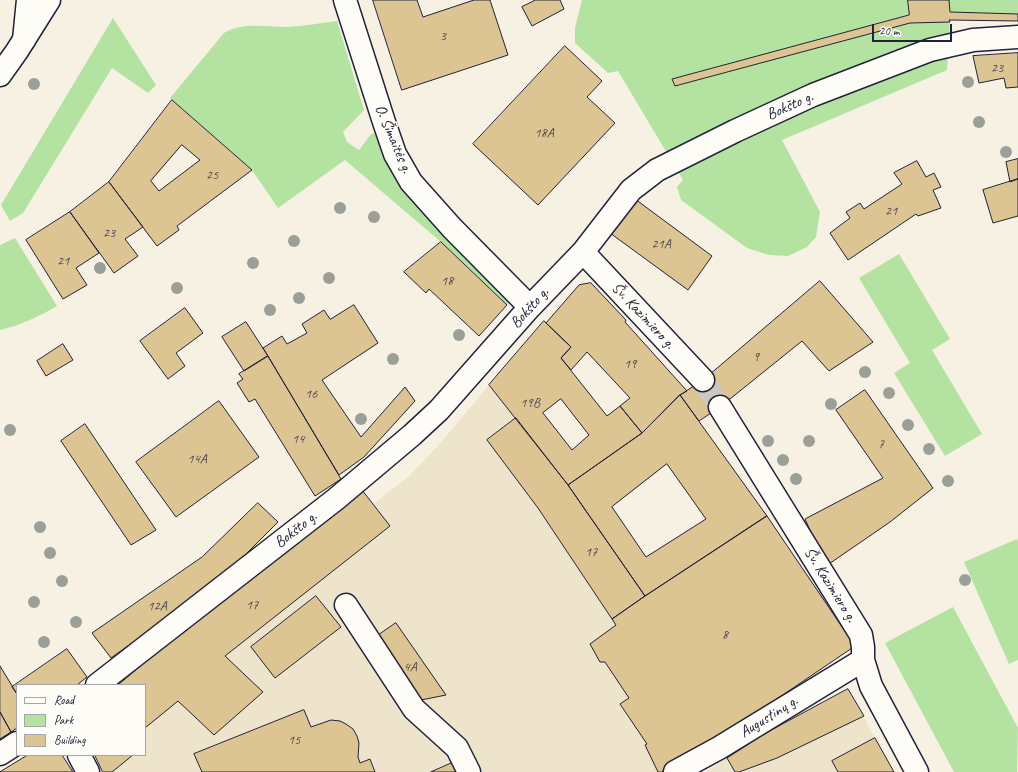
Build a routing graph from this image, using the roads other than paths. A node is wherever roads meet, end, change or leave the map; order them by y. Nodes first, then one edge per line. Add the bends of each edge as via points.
1 (28, 0) edge
2 (49, 0) edge
3 (345, 0) edge
4 (1018, 37) edge
5 (24, 40) junction
6 (0, 75) edge
7 (583, 252) junction
8 (530, 307) junction
9 (703, 380) tunnel mouth
10 (720, 407) tunnel mouth
11 (346, 605) dead end
12 (862, 660) junction
13 (98, 684) edge
14 (16, 744) edge
15 (0, 754) edge
16 (80, 756) edge
17 (88, 772) edge
18 (469, 772) edge
19 (674, 772) edge
20 (917, 772) edge

1 - 5 street
2 - 5 street
3 - 8 street, O. Šimaitės g. via 395,154 411,182 452,228
4 - 7 street, Bokšto g. via 973,40 930,50 813,95 735,131 657,170 631,190
5 - 6 street
7 - 8 street, Bokšto g.
7 - 9 street, Šv. Kazimiero g.
8 - 13 street, Bokšto g. via 439,410 402,444 336,499
10 - 12 street, Šv. Kazimiero g. via 861,635
11 - 18 street via 414,709 457,748
12 - 19 street, Augustinų g.
12 - 20 street, Šv. Kazimiero g. via 871,686
14 - 15 street
16 - 17 street

